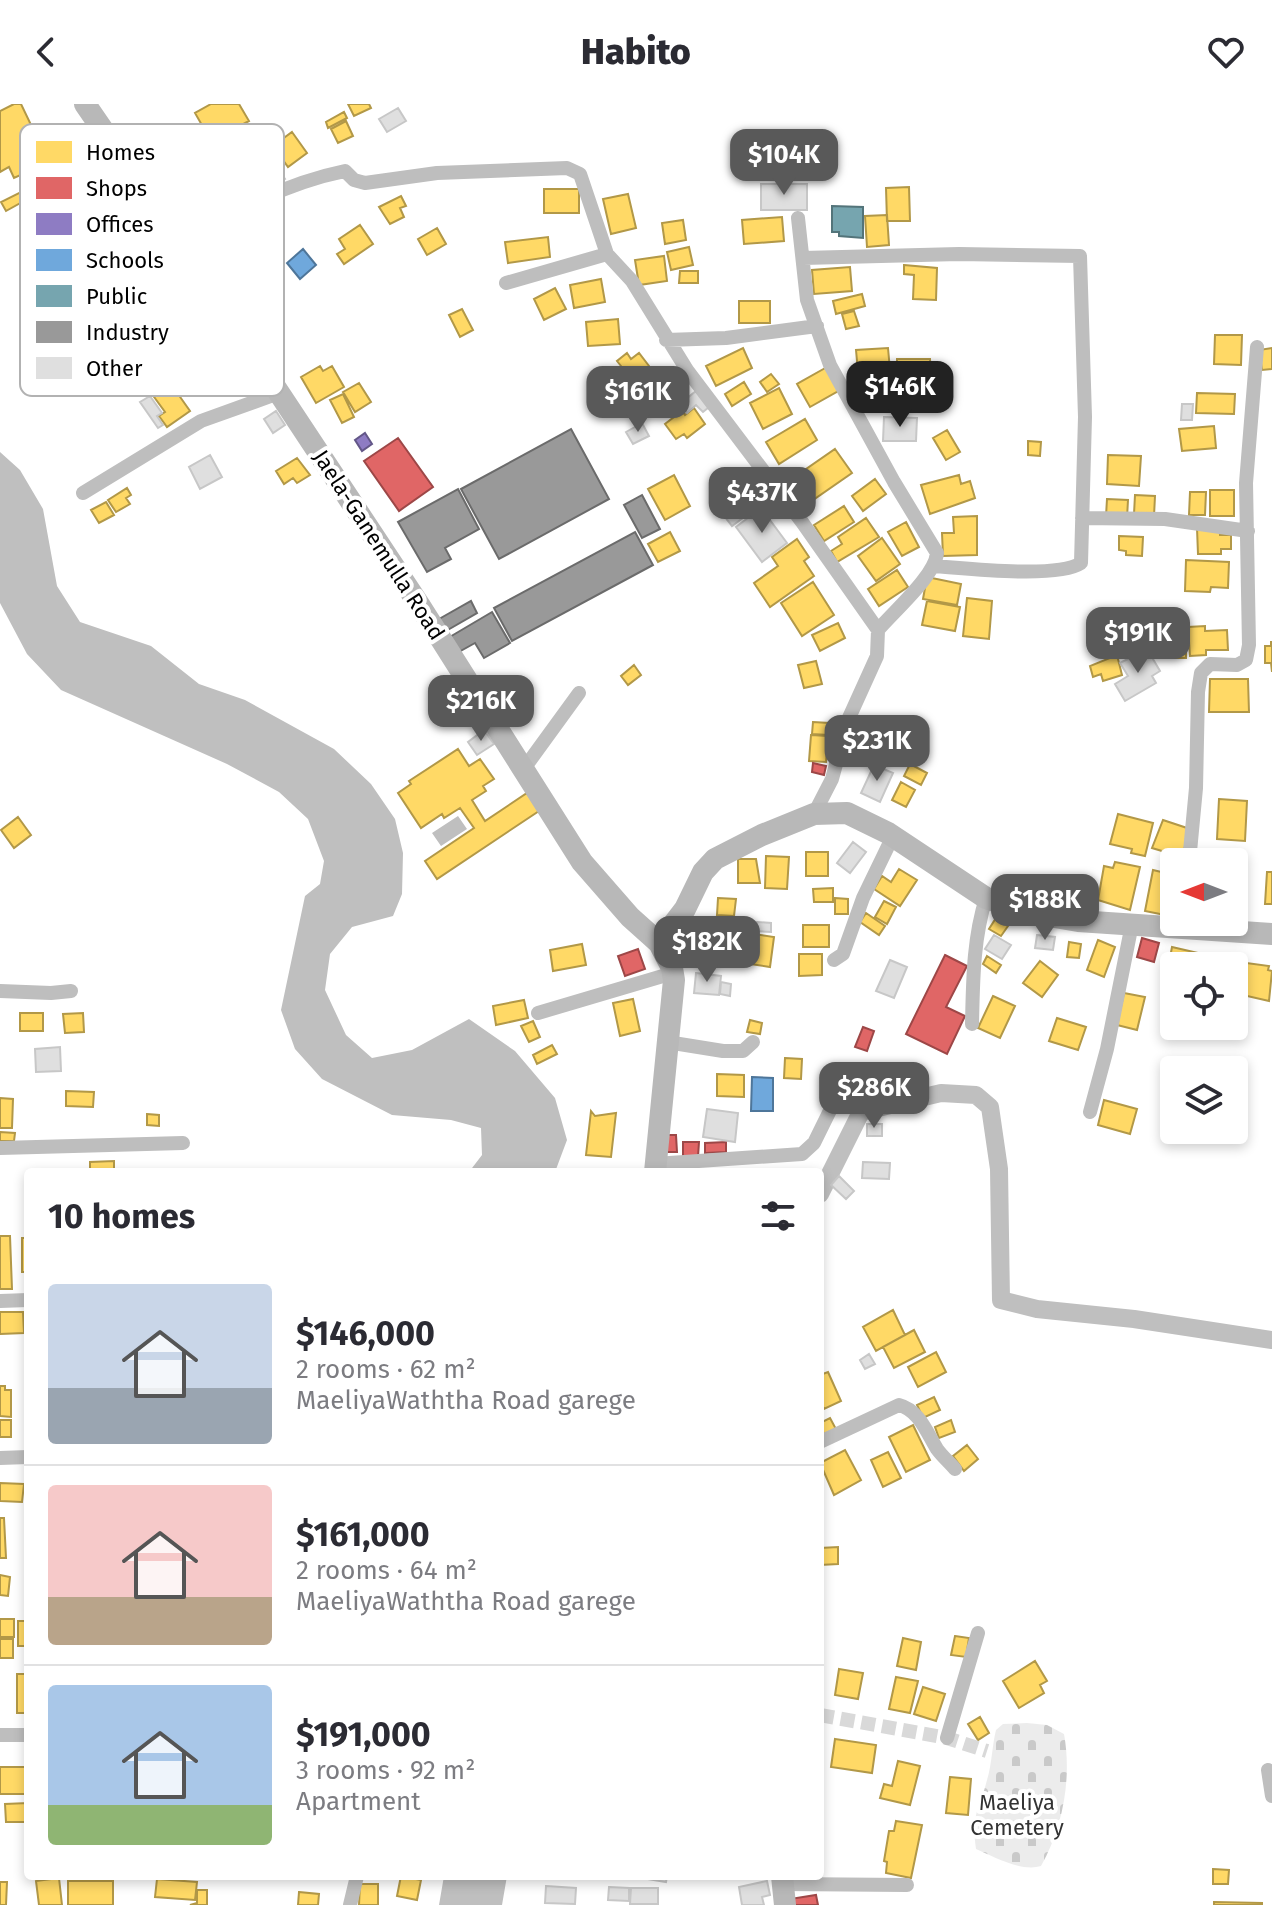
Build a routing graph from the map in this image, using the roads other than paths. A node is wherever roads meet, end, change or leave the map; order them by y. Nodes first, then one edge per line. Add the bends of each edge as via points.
1 (85, 104) edge
2 (99, 124) edge
3 (284, 190) edge
4 (798, 218) dead end
5 (607, 254) junction
6 (803, 258) junction
7 (506, 283) dead end
8 (817, 326) junction
9 (666, 340) junction
10 (1257, 347) dead end
11 (271, 396) edge
12 (281, 396) edge
13 (83, 493) dead end
14 (1082, 518) junction
15 (1248, 531) junction
16 (933, 566) junction
17 (878, 630) junction
18 (579, 693) dead end
19 (523, 770) junction
20 (814, 814) junction
21 (893, 836) junction
22 (1190, 848) edge
23 (986, 898) junction
24 (1132, 924) junction
25 (1160, 925) edge
26 (1248, 932) edge
27 (1272, 934) edge
28 (659, 943) junction
29 (834, 960) dead end
30 (673, 973) junction
31 (0, 991) edge
32 (71, 991) dead end
33 (538, 1013) dead end
34 (972, 1024) dead end
35 (667, 1042) junction
36 (753, 1042) dead end
37 (845, 1080) dead end
38 (1090, 1112) dead end
39 (183, 1143) dead end
40 (0, 1148) edge
41 (655, 1168) edge
42 (24, 1300) edge
43 (0, 1301) edge
44 (824, 1440) edge
45 (24, 1457) edge
46 (0, 1458) edge
47 (955, 1469) dead end
48 (978, 1633) dead end
49 (0, 1735) edge
50 (24, 1735) edge
51 (947, 1738) dead end
52 (1268, 1770) dead end
53 (1272, 1796) edge
54 (356, 1880) edge
55 (907, 1885) dead end
56 (784, 1888) edge
57 (350, 1905) edge

1 - 2 main road, Jaela-Ganemulla Road
3 - 5 street via 345,171 365,183 437,173 567,168 580,174
4 - 6 street
5 - 7 street
5 - 9 street via 632,281
6 - 8 street via 807,300
6 - 14 street via 1080,256
8 - 9 street
8 - 16 street via 830,365 937,553
9 - 17 street
10 - 15 street via 1246,483
11 - 13 street via 201,421
12 - 19 main road, Jaela-Ganemulla Road
14 - 15 street via 1165,519
14 - 16 street via 1081,563 1072,569
15 - 22 street via 1249,645 1246,660 1210,664 1201,673
16 - 17 street
17 - 20 street via 877,656
18 - 19 street
19 - 28 main road, Jaela-Ganemulla Road via 596,880
20 - 21 main road via 847,813
20 - 28 main road via 708,864 685,909
21 - 23 main road
21 - 29 street via 843,954
23 - 24 main road via 1078,921
23 - 34 street via 975,953
24 - 25 main road
24 - 38 street
26 - 27 main road
28 - 30 main road, Jaela-Ganemulla Road
30 - 33 street
30 - 35 main road, Jaela-Ganemulla Road
31 - 32 street
35 - 36 street via 723,1051 743,1051
35 - 41 main road, Jaela-Ganemulla Road
37 - 41 street via 814,1143 802,1154
39 - 40 street
42 - 43 street
44 - 47 street via 899,1405 909,1407
45 - 46 street
48 - 51 street
49 - 50 street
52 - 53 street
54 - 57 street
55 - 56 street

